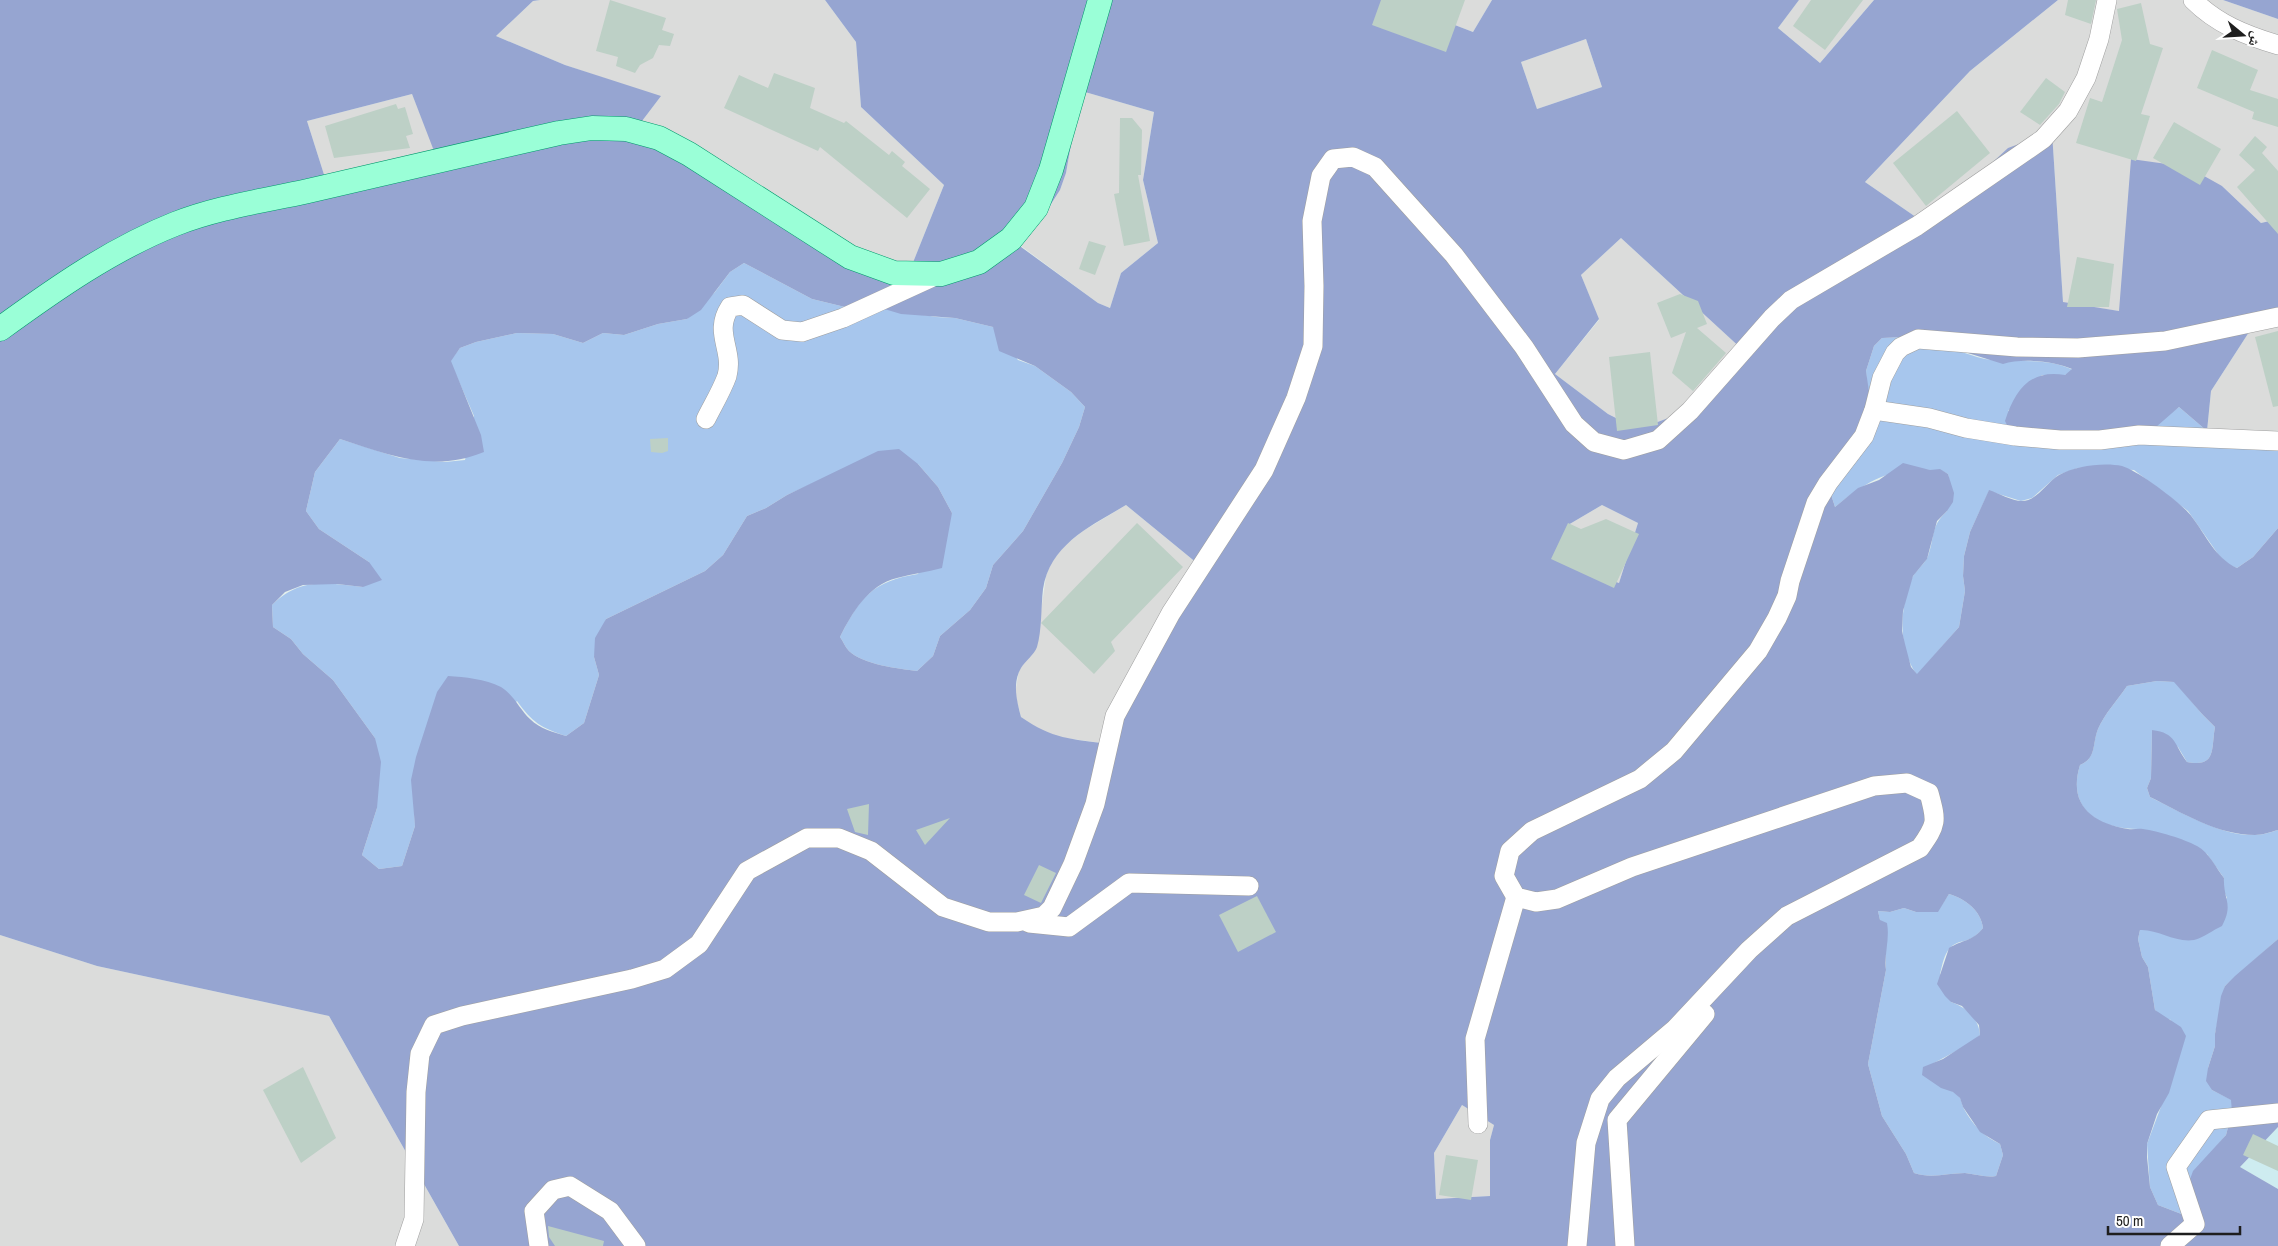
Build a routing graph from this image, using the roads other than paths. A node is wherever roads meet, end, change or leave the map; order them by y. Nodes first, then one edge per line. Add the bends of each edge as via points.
1 (1100, 0) edge
2 (2107, 0) edge
3 (2192, 0) edge
4 (2278, 45) edge
5 (941, 274) junction
6 (2278, 317) edge
7 (0, 329) edge
8 (1874, 410) junction
9 (706, 419) dead end
10 (2278, 441) edge
11 (1249, 886) dead end
12 (1516, 897) junction
13 (1017, 922) junction
14 (1711, 991) junction
15 (2278, 1113) edge
16 (1478, 1124) dead end
17 (405, 1246) edge
18 (539, 1246) edge
19 (636, 1246) edge
20 (1577, 1246) edge
21 (1625, 1246) edge
22 (2170, 1246) edge

1 - 5 main road via 1036,208 1012,239 979,262
2 - 13 street via 2099,40 2086,78 2068,111 2043,139 1917,226 1790,300 1658,440 1624,450 1594,442 1574,424 1524,347 1454,255 1376,167 1353,156 1333,159 1321,176 1312,221 1313,346 1296,398 1264,470 1171,613 1115,716 1095,804 1060,896 1044,916
3 - 4 street via 2225,25 2247,36
5 - 7 main road via 894,273 850,257 659,138 626,129 592,128 225,208 175,224 64,282
5 - 9 street via 802,332 782,330 743,305 730,307 722,330 728,349 727,375
6 - 8 street via 2165,341 2078,348 1918,339 1895,352 1882,378
8 - 10 street via 2006,435 2060,440 2140,435
8 - 12 street via 1864,436 1816,503 1787,596 1758,651 1674,751 1640,779 1532,832 1510,851 1504,876
11 - 13 street via 1129,883 1069,927
12 - 14 street via 1536,902 1557,898 1632,867 1874,786 1906,782 1929,794 1934,810 1934,827 1920,848 1787,916
12 - 16 street via 1475,1039
13 - 17 street via 989,922 943,908 871,851 839,838 807,838 747,871 699,944 665,968 632,979 434,1025 420,1054 416,1092 414,1219
14 - 20 street via 1675,1029 1617,1078 1600,1099 1586,1144
14 - 21 street via 1713,1004 1618,1120
15 - 22 street via 2209,1120 2176,1168 2195,1224
18 - 19 street via 534,1211 553,1190 570,1186 610,1211

